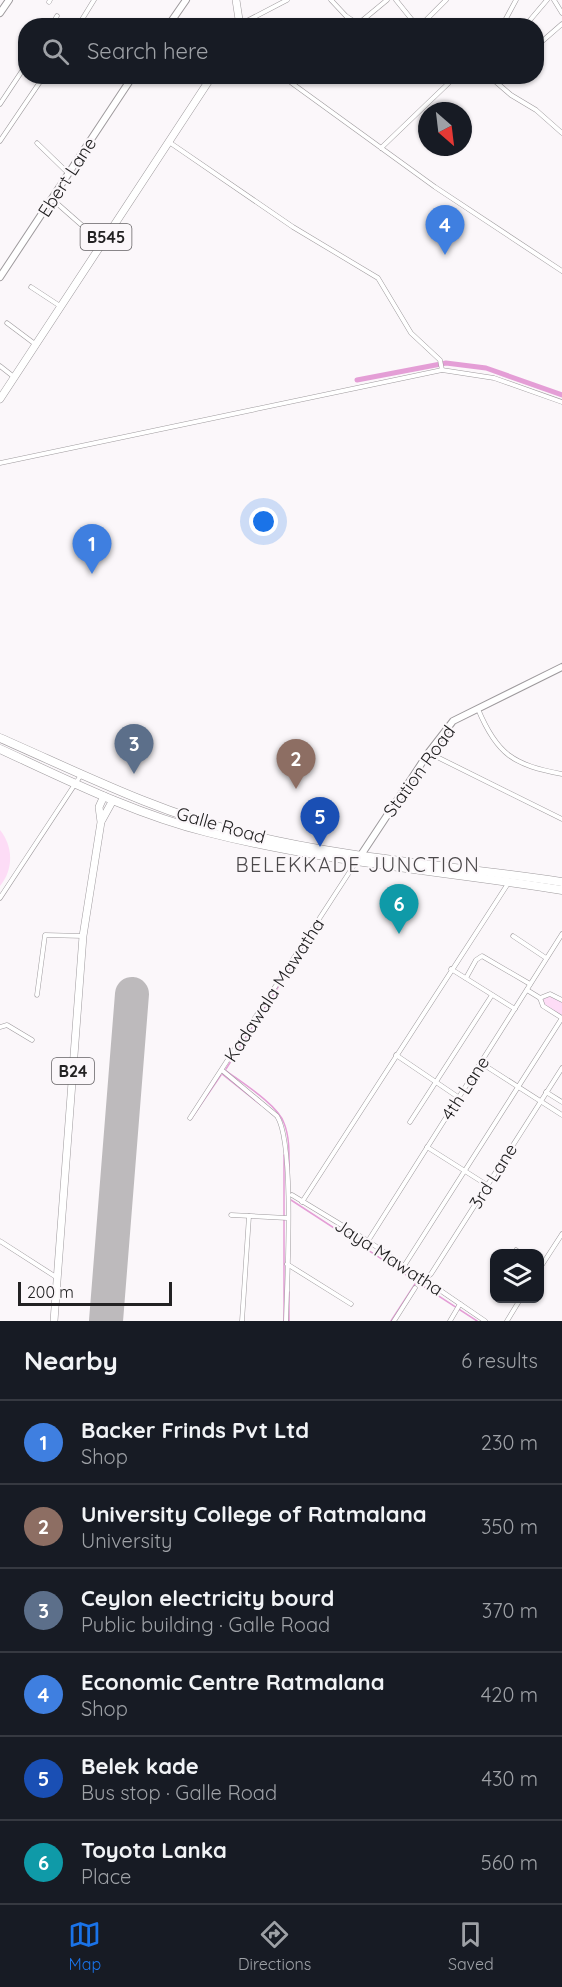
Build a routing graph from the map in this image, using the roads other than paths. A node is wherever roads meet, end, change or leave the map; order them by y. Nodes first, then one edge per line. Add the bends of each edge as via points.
1 (9, 0) edge
2 (94, 0) edge
3 (186, 0) edge
4 (236, 0) edge
5 (286, 0) edge
6 (331, 0) edge
7 (387, 0) edge
8 (396, 0) edge
9 (446, 0) edge
10 (516, 0) edge
11 (548, 0) edge
12 (554, 0) edge
13 (562, 13) edge
14 (0, 14) edge
15 (83, 18) edge
16 (174, 18) edge
17 (239, 18) edge
18 (253, 18) edge
19 (349, 18) edge
20 (365, 18) edge
21 (411, 18) edge
22 (427, 18) edge
23 (506, 18) edge
24 (532, 18) edge
25 (562, 24) edge
26 (544, 40) edge
27 (18, 77) edge
28 (39, 84) edge
29 (128, 84) edge
30 (208, 84) edge
31 (293, 84) edge
32 (448, 84) edge
33 (498, 84) edge
34 (0, 104) edge
35 (562, 133) edge
36 (0, 141) edge
37 (37, 142) dead end
38 (169, 142) junction
39 (381, 148) junction
40 (69, 173) junction
41 (52, 199) junction
42 (102, 243) junction
43 (0, 262) edge
44 (6, 268) junction
45 (562, 271) edge
46 (0, 277) edge
47 (31, 287) dead end
48 (60, 306) junction
49 (7, 323) dead end
50 (35, 344) junction
51 (0, 366) edge
52 (442, 368) junction
53 (14, 377) junction
54 (0, 399) edge
55 (562, 402) edge
56 (0, 463) edge
57 (562, 668) edge
58 (478, 709) junction
59 (0, 738) edge
60 (0, 749) edge
61 (429, 752) junction
62 (562, 774) edge
63 (81, 775) junction
64 (76, 784) junction
65 (108, 788) junction
66 (117, 791) junction
67 (104, 796) junction
68 (113, 800) junction
69 (562, 819) edge
70 (101, 822) junction
71 (359, 857) junction
72 (509, 882) junction
73 (562, 882) edge
74 (562, 890) edge
75 (0, 898) edge
76 (562, 934) edge
77 (83, 936) junction
78 (513, 936) dead end
79 (546, 958) junction
80 (451, 969) junction
81 (466, 978) junction
82 (530, 984) junction
83 (526, 990) junction
84 (37, 995) dead end
85 (492, 995) junction
86 (540, 998) junction
87 (562, 1000) edge
88 (515, 1009) junction
89 (562, 1018) edge
90 (0, 1027) edge
91 (32, 1040) dead end
92 (396, 1055) junction
93 (481, 1063) junction
94 (562, 1068) edge
95 (223, 1071) junction
96 (436, 1082) junction
97 (519, 1087) junction
98 (546, 1092) junction
99 (458, 1097) junction
100 (540, 1101) junction
101 (562, 1102) edge
102 (562, 1115) edge
103 (190, 1118) dead end
104 (410, 1122) dead end
105 (427, 1147) junction
106 (465, 1171) junction
107 (487, 1185) junction
108 (291, 1195) dead end
109 (302, 1202) junction
110 (231, 1215) dead end
111 (249, 1216) junction
112 (287, 1218) junction
113 (562, 1234) edge
114 (0, 1240) edge
115 (368, 1241) junction
116 (544, 1261) edge
117 (287, 1263) junction
118 (404, 1266) junction
119 (57, 1277) junction
120 (423, 1281) junction
121 (415, 1288) dead end
122 (518, 1303) edge
123 (351, 1304) dead end
124 (460, 1304) junction
125 (54, 1321) edge
126 (242, 1321) edge
127 (286, 1321) edge
128 (394, 1321) edge
129 (450, 1321) edge
130 (485, 1321) edge
131 (507, 1321) edge

1 - 14 street
2 - 15 street
3 - 16 street
4 - 17 main road
5 - 18 street
6 - 19 street
7 - 20 street
8 - 21 street
9 - 22 street
10 - 23 street
11 - 24 street
12 - 13 street
25 - 26 street
27 - 34 street
28 - 36 street
29 - 40 street, Ebert Lane
30 - 38 main road, B545
31 - 39 street
32 - 39 street
33 - 35 street
37 - 40 street
38 - 42 main road, B545
38 - 52 street via 292,227 378,278 411,333 440,360
39 - 45 street
40 - 41 street, Ebert Lane
41 - 42 street
41 - 44 street, Ebert Lane
42 - 48 main road, B545
43 - 44 street
44 - 46 street, Ebert Lane
47 - 48 street
48 - 50 main road, B545
49 - 50 street
50 - 53 main road, B545
51 - 53 street
52 - 55 street via 494,378
52 - 56 street
53 - 54 main road, B545
57 - 58 street, Station Road
58 - 61 street, Station Road via 453,721
58 - 62 street via 486,728 508,757
59 - 63 highway, Galle Road
60 - 64 highway, Galle Road
61 - 69 street
61 - 71 street, Station Road
63 - 64 street
63 - 65 highway, Galle Road
64 - 67 highway, Galle Road
64 - 75 street
65 - 66 highway, Galle Road
65 - 67 highway
66 - 68 highway
66 - 71 highway, Galle Road via 241,833
67 - 68 highway, Galle Road
67 - 70 main road, B24 via 99,807
68 - 70 main road, B24
68 - 71 highway, Galle Road via 204,832 263,845
70 - 77 main road, B24
71 - 72 highway, Galle Road
71 - 73 highway, Galle Road
71 - 95 street, Kadawala Mawatha
72 - 74 highway, Galle Road
72 - 80 street
76 - 79 street, 4th Lane
77 - 84 street via 45,935
77 - 119 main road, B24
78 - 79 street
79 - 82 street, 4th Lane
80 - 81 street
80 - 92 street
81 - 82 street via 482,956
81 - 85 street
82 - 83 street, 4th Lane
83 - 86 street
83 - 88 street, 4th Lane
85 - 88 street
85 - 96 street
86 - 87 street via 550,994
86 - 89 street via 543,1006
88 - 93 street, 4th Lane
89 - 97 street
90 - 91 street via 7,1025
92 - 96 street
92 - 109 street
93 - 97 street
93 - 99 street, 4th Lane
94 - 98 street, 3rd Lane
95 - 103 street, Kadawala Mawatha
95 - 112 street via 282,1124
96 - 99 street
96 - 104 street
97 - 100 street
97 - 106 street
98 - 100 street, 3rd Lane
98 - 101 street
99 - 105 street, 4th Lane
100 - 102 street
100 - 107 street, 3rd Lane
105 - 106 street
105 - 115 street, 4th Lane
106 - 107 street
106 - 118 street
107 - 120 street, 3rd Lane
108 - 109 street, Jaya Mawatha
109 - 115 street, Jaya Mawatha
110 - 111 street
111 - 112 street
111 - 126 street
112 - 117 street
113 - 116 street
114 - 119 street
115 - 118 street, Jaya Mawatha
117 - 123 street
117 - 127 street
118 - 120 street, Jaya Mawatha
119 - 125 main road, B24
120 - 124 street, Jaya Mawatha
121 - 128 street
122 - 131 street
124 - 129 street
124 - 130 street, Jaya Mawatha

